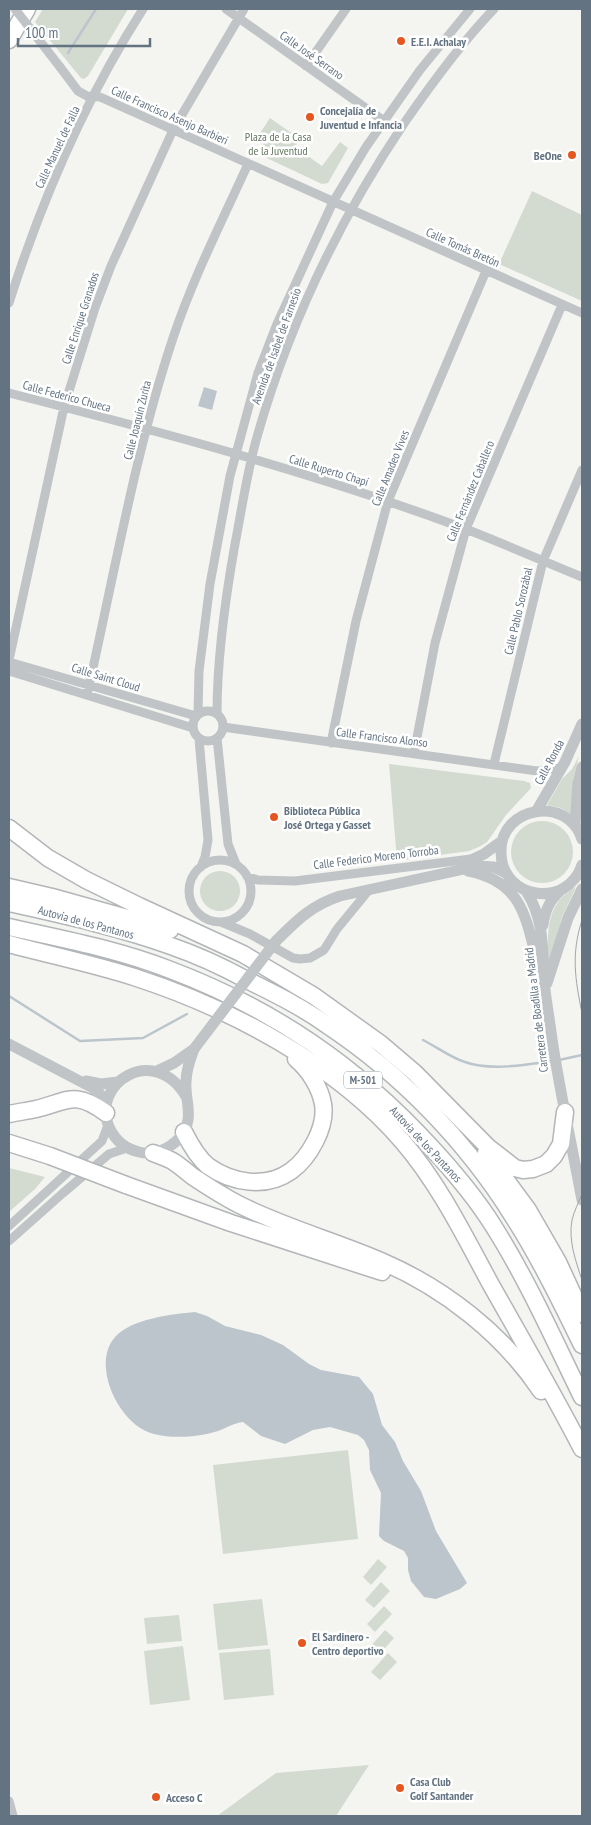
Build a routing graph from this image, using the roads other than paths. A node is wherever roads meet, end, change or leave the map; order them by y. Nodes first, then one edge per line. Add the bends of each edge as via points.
1 (15, 9) edge
2 (27, 9) edge
3 (143, 9) edge
4 (226, 9) edge
5 (244, 9) edge
6 (346, 9) edge
7 (470, 9) edge
8 (494, 9) edge
9 (238, 18) junction
10 (9, 40) edge
11 (306, 66) junction
12 (94, 96) junction
13 (384, 121) junction
14 (173, 130) junction
15 (248, 164) junction
16 (334, 202) junction
17 (350, 210) junction
18 (486, 271) junction
19 (9, 303) edge
20 (562, 305) junction
21 (582, 314) edge
22 (9, 393) edge
23 (64, 407) junction
24 (146, 430) junction
25 (235, 454) junction
26 (252, 459) junction
27 (582, 470) edge
28 (388, 501) junction
29 (466, 529) junction
30 (543, 561) junction
31 (582, 577) edge
32 (9, 661) edge
33 (9, 672) edge
34 (90, 685) junction
35 (87, 695) junction
36 (217, 714) junction
37 (197, 715) junction
38 (582, 724) edge
39 (223, 727) junction
40 (193, 728) junction
41 (199, 738) junction
42 (217, 738) junction
43 (331, 743) junction
44 (414, 753) junction
45 (494, 764) junction
46 (582, 767) edge
47 (561, 768) junction
48 (537, 771) junction
49 (582, 785) edge
50 (552, 786) junction
51 (582, 795) edge
52 (537, 810) junction
53 (9, 828) edge
54 (580, 834) edge
55 (502, 840) junction
56 (476, 858) junction
57 (236, 864) junction
58 (582, 865) edge
59 (200, 867) junction
60 (464, 870) junction
61 (506, 872) junction
62 (441, 874) junction
63 (248, 877) junction
64 (9, 887) edge
65 (370, 889) junction
66 (582, 889) edge
67 (526, 891) junction
68 (560, 891) junction
69 (9, 903) edge
70 (221, 922) junction
71 (9, 927) edge
72 (541, 934) junction
73 (9, 944) edge
74 (267, 969) junction
75 (545, 990) junction
76 (273, 1040) junction
77 (13, 1047) edge
78 (194, 1049) junction
79 (156, 1071) junction
80 (77, 1079) junction
81 (118, 1082) junction
82 (186, 1098) junction
83 (565, 1112) junction
84 (9, 1114) edge
85 (107, 1114) junction
86 (456, 1114) junction
87 (184, 1132) junction
88 (9, 1142) edge
89 (127, 1148) junction
90 (153, 1153) junction
91 (582, 1200) edge
92 (9, 1226) edge
93 (9, 1241) edge
94 (582, 1314) edge
95 (471, 1316) junction
96 (582, 1345) edge
97 (582, 1397) edge
98 (582, 1449) edge
99 (582, 1453) edge
100 (9, 1801) edge
101 (13, 1816) edge

1 - 12 street, Calle Francisco Asenjo Barbieri, bridge via 78,92
2 - 10 highway
3 - 12 street, Calle Manuel de Falla
4 - 9 street, Calle José Serrano
5 - 9 street, Calle Enrique Granados
6 - 11 street
7 - 13 street, Avenida de Isabel de Farnesio
8 - 17 street, Avenida de Isabel de Farnesio via 420,100
9 - 11 street, Calle José Serrano
9 - 14 street, Calle Enrique Granados
11 - 13 street, Calle José Serrano
12 - 14 street, Calle Francisco Asenjo Barbieri
12 - 19 street, Calle Manuel de Falla via 48,195
13 - 16 street, Avenida de Isabel de Farnesio
14 - 15 street, Calle Francisco Asenjo Barbieri
14 - 23 street, Calle Enrique Granados via 111,266
15 - 16 street, Calle Francisco Asenjo Barbieri
15 - 24 street, Calle Joaquín Zurita via 188,296
16 - 17 street, Calle Tomás Bretón
16 - 25 street, Avenida de Isabel de Farnesio via 277,324 258,373
17 - 18 street, Calle Tomás Bretón
17 - 26 street, Avenida de Isabel de Farnesio via 293,331
18 - 20 street, Calle Tomás Bretón
18 - 28 street, Calle Amadeo Vives
20 - 21 street, Calle Tomás Bretón
20 - 29 street, Calle Fernández Caballero
22 - 23 street, Calle Federico Chueca
23 - 24 street, Calle Federico Chueca
23 - 32 street, Calle Enrique Granados
24 - 25 street, Calle Federico Chueca
24 - 34 street, Calle Joaquín Zurita
25 - 26 street, Calle Ruperto Chapí
25 - 37 street, Avenida de Isabel de Farnesio via 210,584
26 - 28 street, Calle Ruperto Chapí
26 - 36 street, Avenida de Isabel de Farnesio via 228,587 217,683
27 - 30 street, Calle Pablo Sorozábal
28 - 29 street, Calle Ruperto Chapí
28 - 43 street, Calle Amadeo Vives via 356,621
29 - 30 street, Calle Ruperto Chapí
29 - 44 street, Calle Fernández Caballero via 435,643
30 - 31 street, Calle Ruperto Chapí
30 - 45 street, Calle Pablo Sorozábal
32 - 34 street, Calle Saint Cloud
33 - 35 street, Calle Saint Cloud
34 - 35 street, Calle Joaquín Zurita
34 - 37 street, Calle Saint Cloud
35 - 40 street, Calle Saint Cloud
36 - 37 street via 208,711
36 - 39 street
37 - 40 street
38 - 47 street, Calle Ronda
39 - 42 street
39 - 43 street, Calle Francisco Alonso
40 - 41 street
41 - 42 street via 208,741
41 - 59 street via 208,840
42 - 57 street via 228,844
43 - 44 street, Calle Francisco Alonso
44 - 45 street, Calle Francisco Alonso
45 - 48 street, Calle Francisco Alonso
46 - 54 street via 577,788
47 - 48 street, Calle Francisco Alonso
47 - 50 street, Calle Ronda
48 - 50 street via 548,778
49 - 51 street
50 - 52 street, Calle Ronda
52 - 54 street via 548,810 568,818
52 - 55 street, Calle Federico Moreno Torroba via 519,817
53 - 74 highway via 48,858 86,880 236,950
55 - 56 street, Calle Federico Moreno Torroba
55 - 61 street via 500,851
56 - 62 street
56 - 63 street, Calle Federico Moreno Torroba via 295,882
57 - 59 street via 215,860
57 - 63 street
58 - 68 street, Carretera de Boadilla a Madrid via 575,879
59 - 70 street via 191,881 190,898 198,912 212,921
60 - 61 street via 486,866
60 - 62 street
60 - 75 street via 496,879 518,901
61 - 67 street
62 - 65 street
63 - 70 street via 251,892 247,907 236,918
64 - 74 highway via 159,926
65 - 70 street via 324,950 310,958 292,958
65 - 78 street, bridge via 325,901 290,926
66 - 75 street via 568,918
67 - 68 street via 537,894
67 - 72 street, Carretera de Boadilla a Madrid via 534,904
68 - 72 street, Carretera de Boadilla a Madrid via 551,899 545,912
69 - 96 highway, Autovía de los Pantanos / M-501 via 171,946 222,967 328,1025 384,1068 437,1118 474,1161 514,1217
71 - 97 highway, Autovía de los Pantanos / M-501 via 112,951 214,987 274,1018 368,1084 457,1175 493,1226 525,1281
72 - 75 street, Carretera de Boadilla a Madrid
73 - 76 highway via 173,990
74 - 86 highway via 314,996 375,1039
75 - 83 street, Carretera de Boadilla a Madrid
76 - 87 highway via 303,1065 324,1105 322,1125 307,1156 278,1178 247,1182 227,1177 207,1165
76 - 98 highway via 293,1049 323,1070 366,1104 403,1142 440,1192
77 - 80 street
78 - 79 street
78 - 82 street via 187,1069
79 - 81 street via 136,1072
79 - 82 street via 180,1086
80 - 81 street via 93,1084
80 - 85 street via 100,1094
81 - 85 street via 110,1092
82 - 87 street via 188,1115
83 - 86 highway via 561,1144 554,1156 546,1164 523,1170 503,1160
83 - 91 street, Carretera de Boadilla a Madrid
84 - 85 highway via 79,1098
85 - 89 street via 119,1142
85 - 92 street via 102,1141
86 - 94 highway via 528,1210 558,1262
87 - 90 street via 176,1142
88 - 95 highway, bridge via 231,1223 398,1278
89 - 90 street
89 - 93 street via 110,1154
90 - 95 highway via 173,1161 239,1204 281,1224 382,1261 427,1283
95 - 99 highway via 498,1339 527,1372
100 - 101 street

